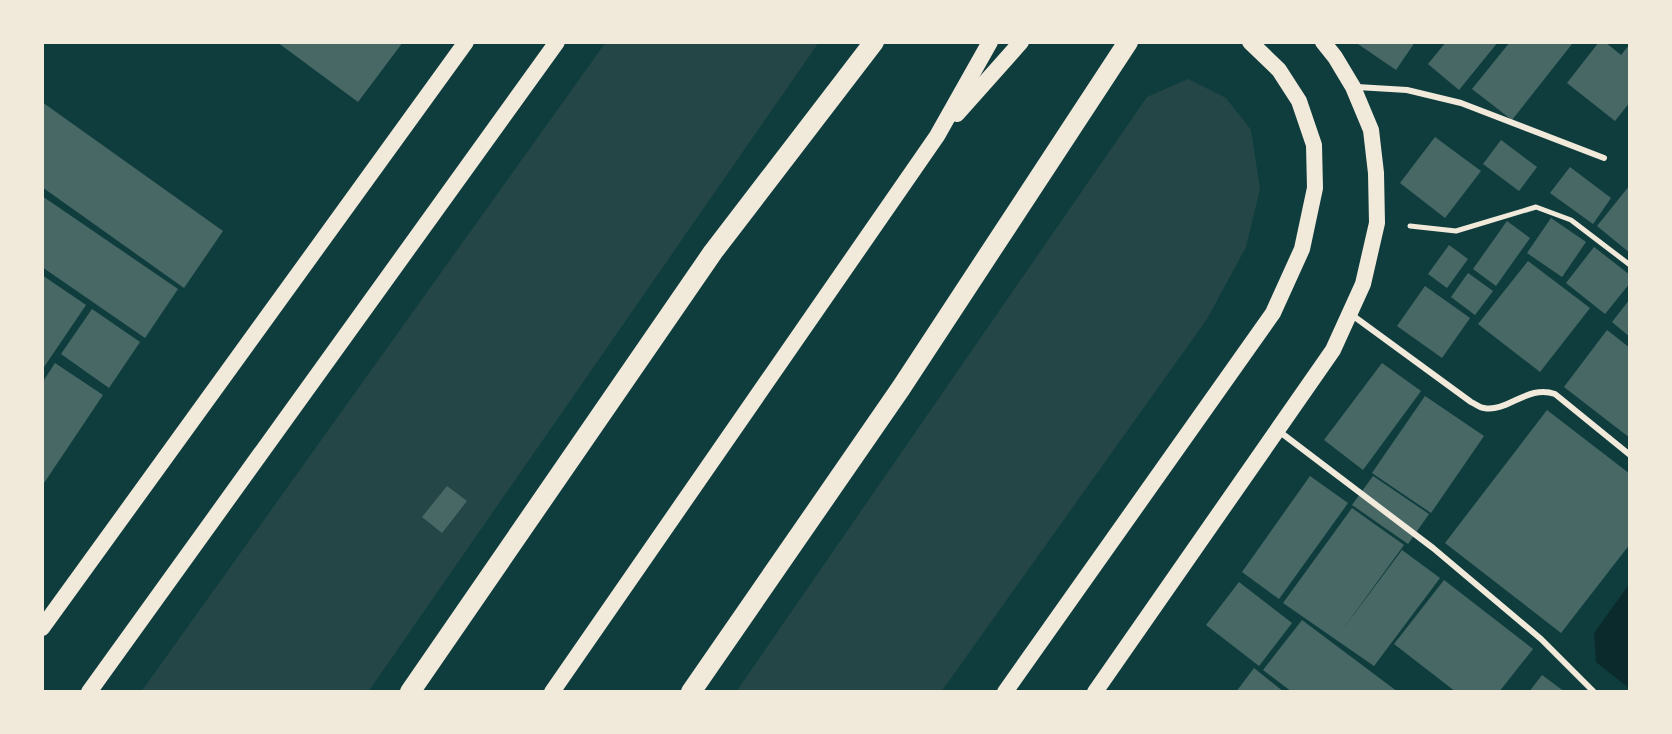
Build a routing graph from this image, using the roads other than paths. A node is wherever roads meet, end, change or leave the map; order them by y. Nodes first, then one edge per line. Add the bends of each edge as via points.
1 (466, 42) edge
2 (557, 42) edge
3 (874, 42) edge
4 (990, 42) edge
5 (1021, 42) edge
6 (1128, 42) edge
7 (1250, 42) edge
8 (1323, 42) edge
9 (1353, 87) junction
10 (937, 136) junction
11 (1604, 158) dead end
12 (1349, 313) junction
13 (1277, 430) junction
14 (1630, 455) edge
15 (42, 628) edge
16 (89, 692) edge
17 (410, 692) edge
18 (552, 692) edge
19 (691, 692) edge
20 (1005, 692) edge
21 (1095, 692) edge
22 (1594, 692) edge

1 - 15 main road
2 - 16 main road
3 - 17 main road via 713,252
4 - 10 main road
5 - 10 main road
6 - 19 main road via 901,388
7 - 20 main road via 1279,70 1299,101 1314,145 1315,188 1302,249 1273,313
8 - 9 main road
9 - 11 lane via 1407,90 1461,103
9 - 12 main road via 1371,130 1377,223 1363,284
10 - 18 main road
12 - 13 main road via 1333,350
12 - 14 lane via 1484,409 1546,391
13 - 21 main road
13 - 22 lane via 1433,548 1541,639

